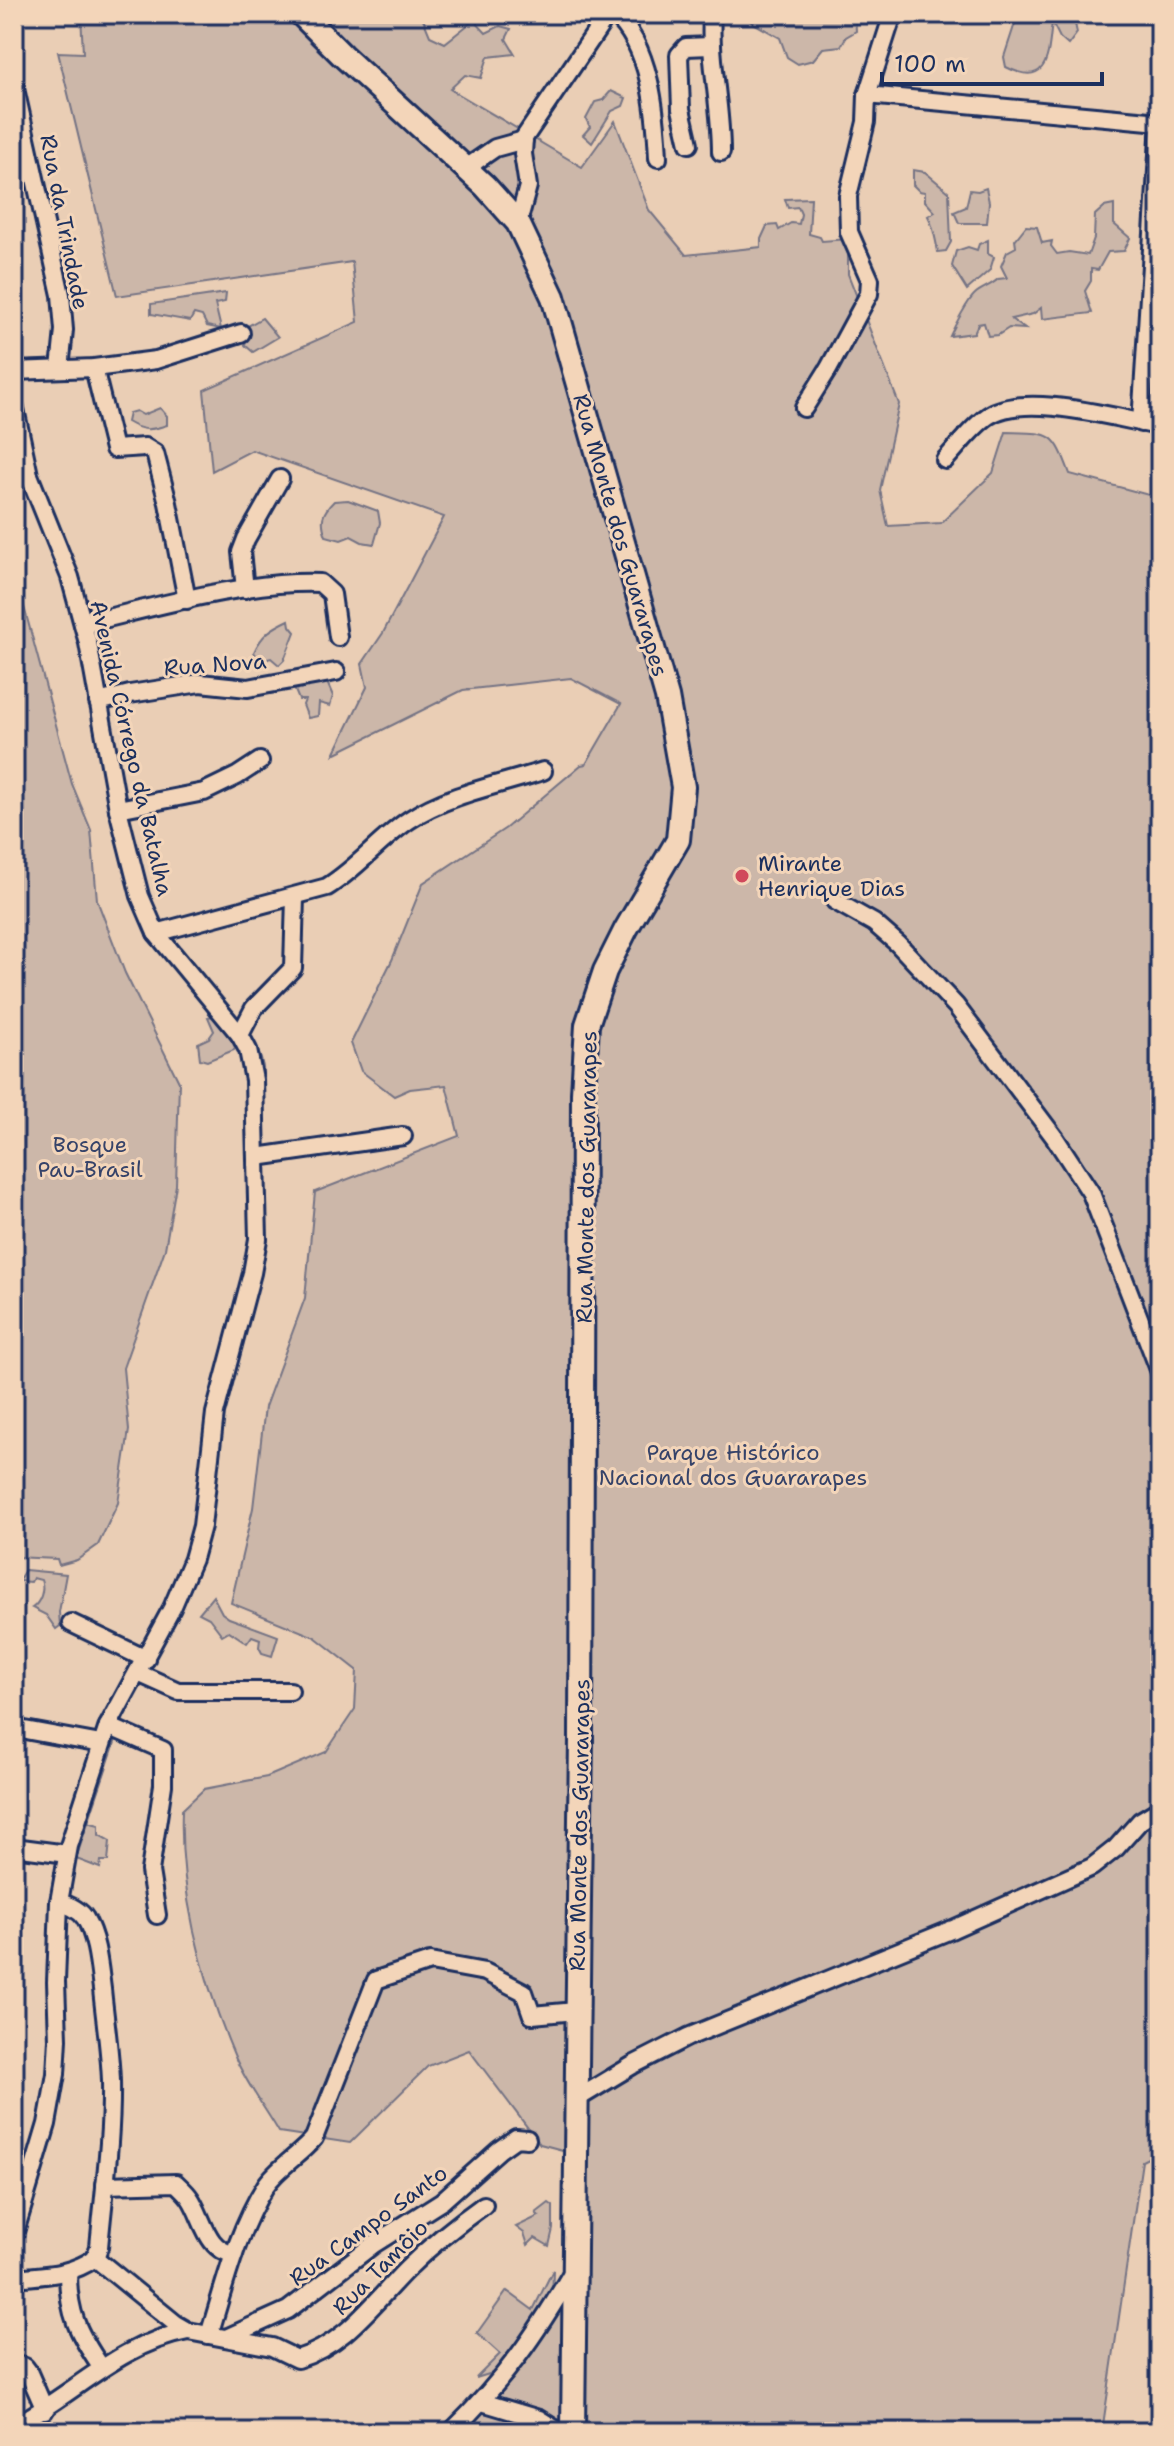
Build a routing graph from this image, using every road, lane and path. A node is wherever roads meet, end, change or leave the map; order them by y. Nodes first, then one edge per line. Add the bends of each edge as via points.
1 (301, 14) edge
2 (611, 14) edge
3 (712, 14) edge
4 (893, 14) edge
5 (710, 46) junction
6 (14, 84) edge
7 (867, 95) junction
8 (1160, 122) edge
9 (524, 140) junction
10 (689, 144) dead end
11 (721, 152) dead end
12 (658, 158) dead end
13 (466, 168) junction
14 (518, 223) junction
15 (241, 333) dead end
16 (94, 368) junction
17 (60, 369) junction
18 (14, 371) edge
19 (14, 404) edge
20 (804, 408) dead end
21 (1141, 423) junction
22 (1160, 426) edge
23 (945, 460) dead end
24 (280, 479) dead end
25 (245, 589) junction
26 (187, 600) junction
27 (83, 624) junction
28 (338, 637) dead end
29 (336, 672) dead end
30 (98, 702) junction
31 (260, 761) dead end
32 (543, 771) dead end
33 (118, 809) junction
34 (295, 897) junction
35 (835, 901) dead end
36 (156, 933) junction
37 (240, 1035) junction
38 (403, 1136) dead end
39 (257, 1157) junction
40 (1160, 1372) edge
41 (71, 1623) dead end
42 (142, 1666) junction
43 (290, 1691) dead end
44 (108, 1726) junction
45 (14, 1728) edge
46 (101, 1744) junction
47 (1160, 1809) edge
48 (14, 1847) edge
49 (67, 1854) junction
50 (59, 1902) junction
51 (157, 1915) dead end
52 (576, 2011) junction
53 (575, 2100) junction
54 (527, 2139) dead end
55 (106, 2178) junction
56 (484, 2205) dead end
57 (14, 2235) edge
58 (234, 2254) junction
59 (95, 2258) junction
60 (576, 2265) junction
61 (68, 2272) junction
62 (14, 2278) edge
63 (188, 2331) junction
64 (217, 2336) junction
65 (14, 2363) edge
66 (101, 2367) junction
67 (482, 2402) junction
68 (45, 2410) junction
69 (14, 2426) edge
70 (451, 2432) edge
71 (560, 2432) edge
72 (573, 2432) edge

1 - 13 main road, Rua Monte dos Guararapes
2 - 9 street
2 - 12 street via 639,47 656,120
3 - 5 street
4 - 7 street
5 - 10 street via 686,47 679,55 681,109
5 - 11 street
6 - 17 street, Rua da Trindade via 61,295
7 - 8 street
7 - 20 street via 847,218 870,280 869,294
8 - 21 street
9 - 13 street via 495,148
9 - 14 street via 528,186
13 - 14 main road, Rua Monte dos Guararapes
14 - 52 main road, Rua Monte dos Guararapes via 553,297 667,697 683,787 678,840 605,971 587,1025
15 - 16 street via 156,360
16 - 17 street
16 - 26 street via 114,449 145,447 155,453
17 - 18 street
19 - 27 street, Avenida Córrego da Batalha via 29,475
21 - 22 street
21 - 23 street via 1042,405 1001,409
24 - 25 street via 241,552
25 - 26 street
25 - 28 street via 325,585 332,594
26 - 27 street
27 - 30 street, Avenida Córrego da Batalha
29 - 30 street, Rua Nova via 248,688 200,683
30 - 33 street, Avenida Córrego da Batalha
31 - 33 street via 204,792
32 - 34 street via 424,811 351,873
33 - 36 street, Avenida Córrego da Batalha via 140,896
34 - 36 street
34 - 37 street via 293,968 254,1008
35 - 40 street via 874,923 956,1006 1055,1138 1091,1193
36 - 37 street, Avenida Córrego da Batalha
37 - 39 street, Avenida Córrego da Batalha via 252,1064
38 - 39 street
39 - 42 street, Avenida Córrego da Batalha via 258,1239 215,1413 202,1526 193,1559
41 - 42 street
42 - 43 street via 178,1691
42 - 44 street, Avenida Córrego da Batalha
44 - 46 street, Avenida Córrego da Batalha
44 - 51 street via 163,1750 150,1871
45 - 46 street
46 - 49 street, Avenida Córrego da Batalha
47 - 53 street via 1092,1867 688,2037
48 - 49 street
49 - 50 street, Avenida Córrego da Batalha
50 - 55 street via 84,1916 99,1964 111,2080
50 - 57 street, Avenida Córrego da Batalha via 56,2074
52 - 53 main road, Rua Monte dos Guararapes
52 - 58 street via 532,2015 524,1992 485,1972 430,1962 376,1980 314,2138 268,2182
53 - 60 main road, Rua Monte dos Guararapes
54 - 64 street, Rua Campo Santo via 516,2138 499,2150 442,2201 374,2244 288,2310
55 - 58 street via 176,2183 191,2199 207,2235 225,2253
55 - 59 street
56 - 64 street, Rua Tamôio via 447,2231 353,2327 307,2356 289,2358 272,2347
58 - 64 street
59 - 61 street
59 - 63 street, Rua Tamôio
60 - 67 street via 542,2326
60 - 72 main road, Rua Monte dos Guararapes
61 - 62 street
61 - 66 street via 70,2310
63 - 64 street, Rua Tamôio
63 - 66 street via 161,2336
65 - 68 street via 28,2371
66 - 68 street
67 - 70 street
67 - 71 street via 539,2419
68 - 69 street

